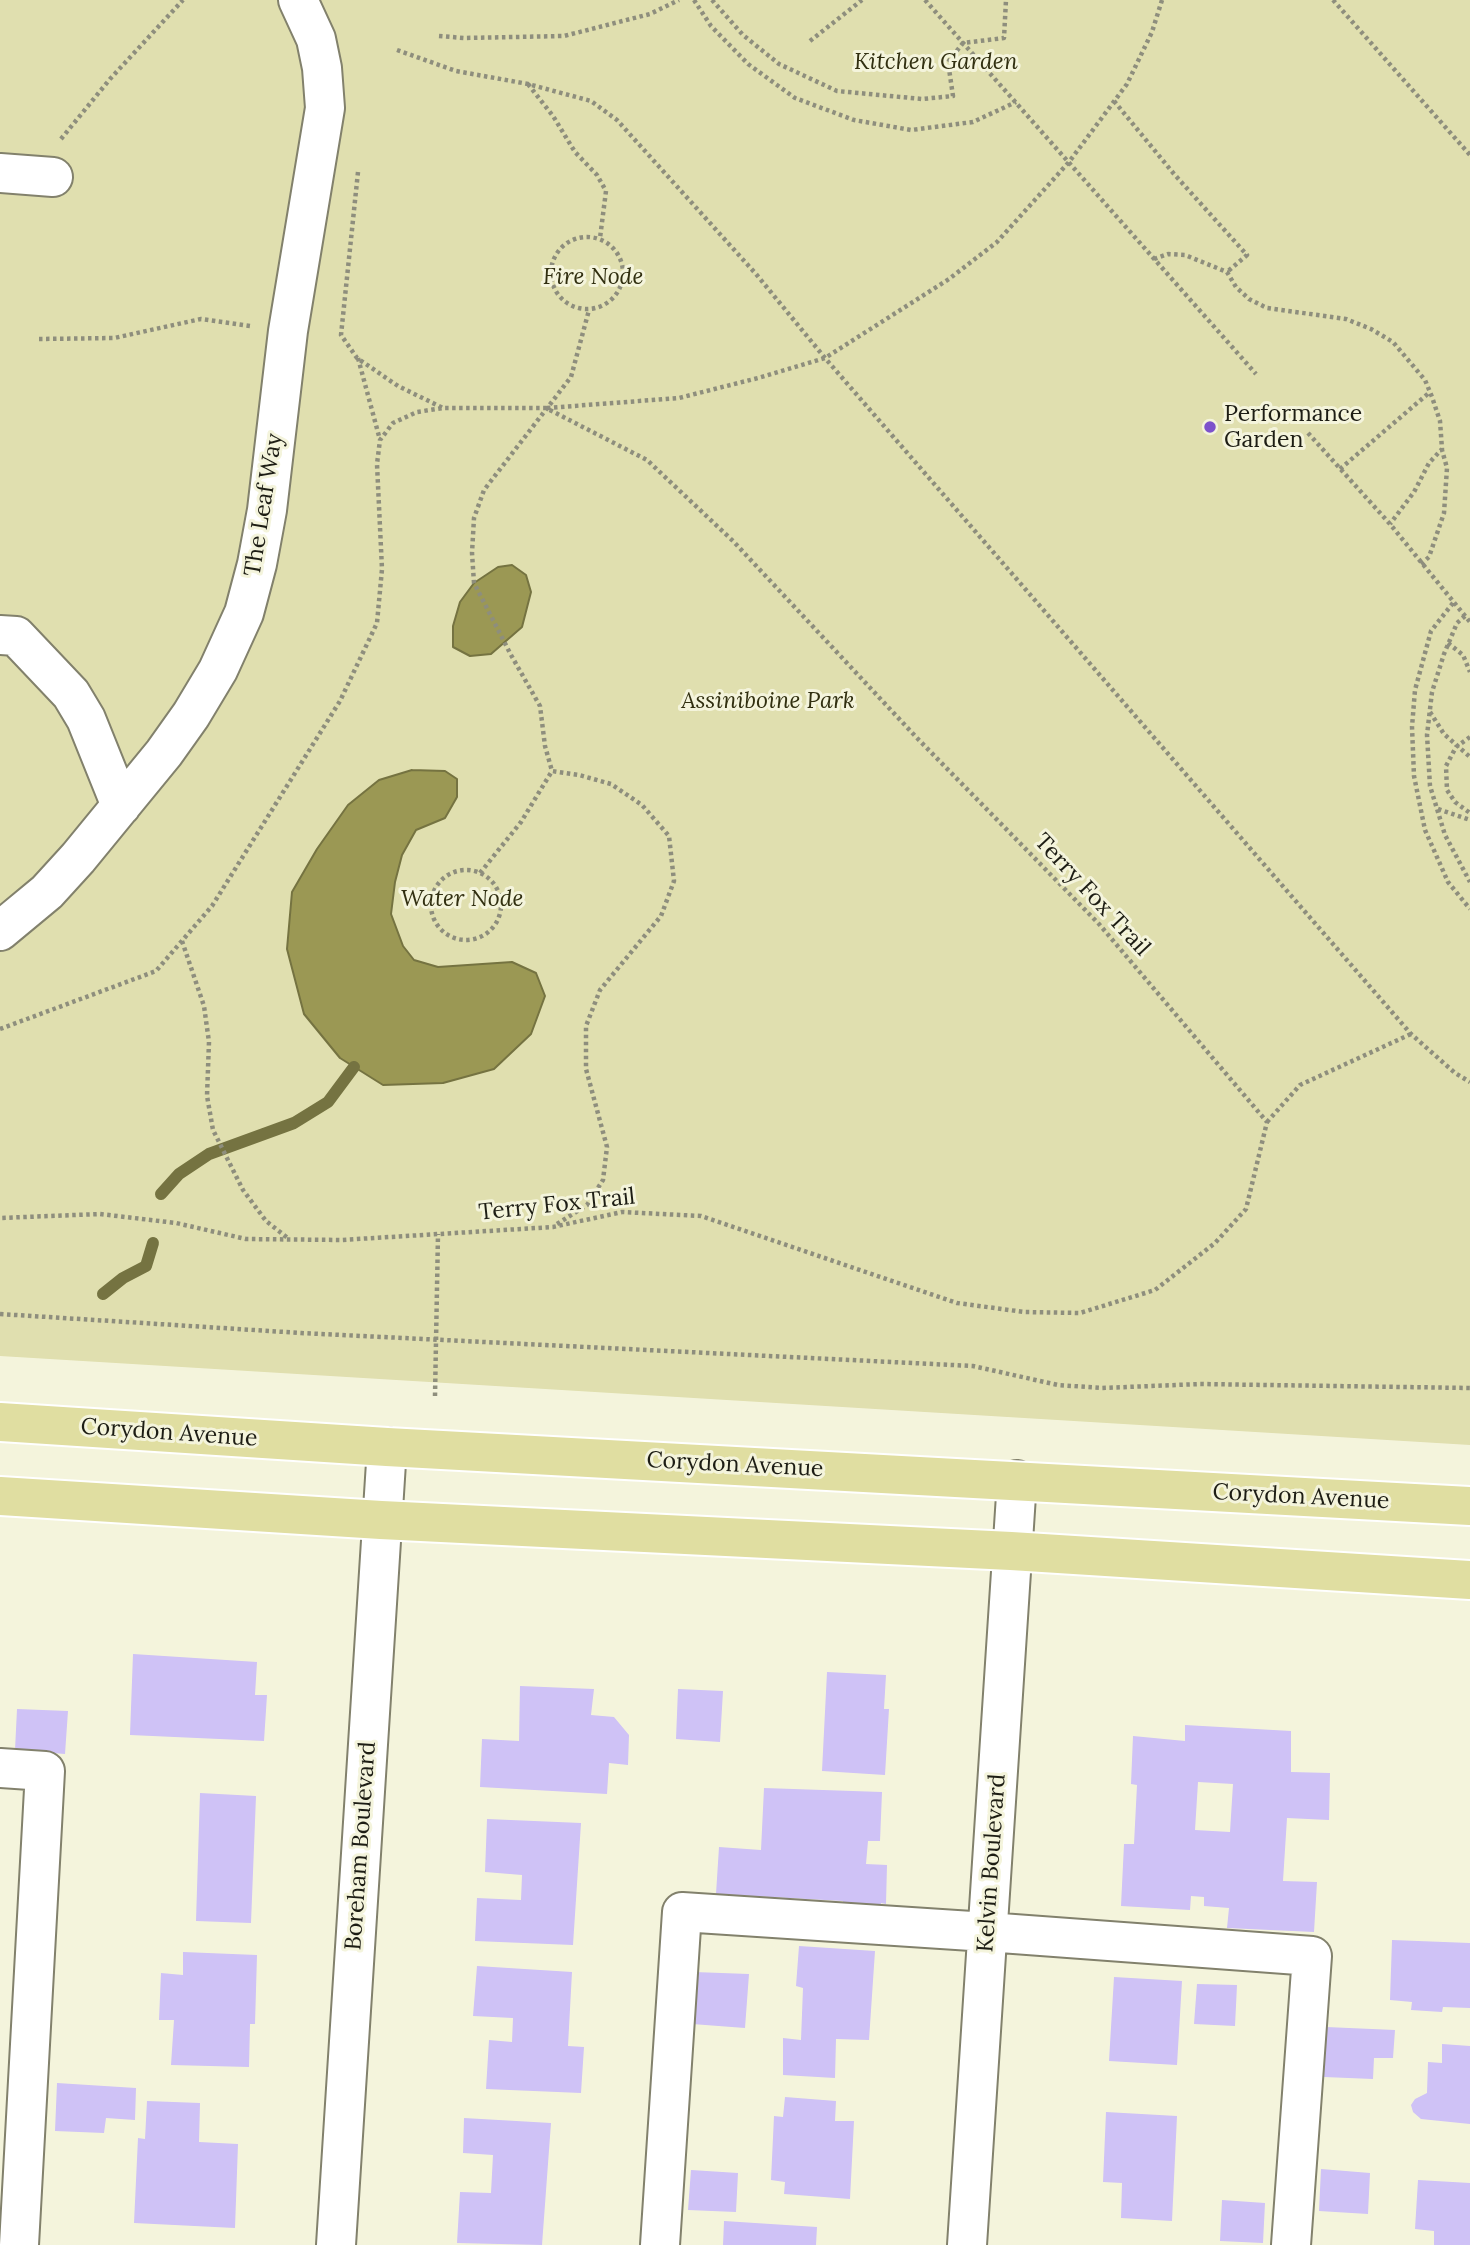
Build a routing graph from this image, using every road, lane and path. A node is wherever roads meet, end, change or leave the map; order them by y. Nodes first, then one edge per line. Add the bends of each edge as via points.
1 (183, 0) edge
2 (298, 0) edge
3 (680, 0) edge
4 (694, 0) edge
5 (712, 0) edge
6 (862, 0) edge
7 (925, 0) edge
8 (1006, 0) edge
9 (1162, 0) edge
10 (1332, 0) edge
11 (439, 36) dead end
12 (810, 41) dead end
13 (963, 43) junction
14 (397, 50) dead end
15 (528, 84) junction
16 (1114, 100) junction
17 (1016, 102) junction
18 (1470, 155) edge
19 (1069, 162) junction
20 (358, 168) dead end
21 (28, 175) edge
22 (600, 238) junction
23 (1154, 259) junction
24 (1227, 272) junction
25 (589, 310) junction
26 (288, 331) junction
27 (341, 335) junction
28 (39, 340) dead end
29 (357, 358) junction
30 (825, 358) junction
31 (1256, 374) dead end
32 (1430, 392) junction
33 (443, 408) junction
34 (546, 408) junction
35 (1308, 433) dead end
36 (380, 440) junction
37 (1442, 449) junction
38 (1340, 469) junction
39 (1390, 524) junction
40 (1422, 564) junction
41 (1453, 603) junction
42 (1465, 616) junction
43 (1470, 622) edge
44 (0, 635) edge
45 (1448, 643) junction
46 (1470, 672) edge
47 (1430, 712) junction
48 (1470, 737) edge
49 (1457, 747) junction
50 (1470, 757) edge
51 (552, 771) junction
52 (121, 806) junction
53 (1437, 809) junction
54 (1470, 813) edge
55 (1470, 820) edge
56 (480, 873) junction
57 (1470, 882) edge
58 (1470, 909) edge
59 (0, 931) edge
60 (182, 940) junction
61 (0, 1029) edge
62 (1411, 1034) junction
63 (1470, 1082) edge
64 (1267, 1122) junction
65 (0, 1218) edge
66 (552, 1227) junction
67 (438, 1234) junction
68 (289, 1240) junction
69 (0, 1314) edge
70 (436, 1340) junction
71 (1470, 1388) edge
72 (435, 1396) dead end
73 (0, 1422) edge
74 (387, 1447) junction
75 (1017, 1480) junction
76 (0, 1496) edge
77 (1470, 1506) edge
78 (381, 1520) junction
79 (1011, 1551) junction
80 (1470, 1580) edge
81 (0, 1768) edge
82 (987, 1932) junction
83 (19, 2245) edge
84 (336, 2245) edge
85 (660, 2245) edge
86 (967, 2245) edge
87 (1291, 2245) edge

1 - 21 path
2 - 26 street, The Leaf Way via 316,39 325,108
3 - 11 path via 650,14 564,36
4 - 17 path via 711,26 748,64 795,98 854,120 911,130 973,122
5 - 13 path via 743,35 779,64 836,91 922,99 953,96 948,62
6 - 12 path
7 - 13 path
8 - 13 path via 1004,38
9 - 16 path via 1152,32 1127,84
10 - 18 path
13 - 17 path
14 - 15 path via 456,71
15 - 22 path via 606,191
15 - 30 path via 590,101 617,120
16 - 19 path
16 - 24 path via 1247,255
17 - 19 path
19 - 23 path
19 - 30 path via 997,242 949,279
20 - 27 path
22 - 25 path via 613,248 623,266 621,287 609,303
22 - 25 path via 575,239 558,251 550,270 554,291 569,305
23 - 24 path via 1185,255
23 - 31 path
24 - 32 path via 1236,287 1266,308 1346,319 1393,342
25 - 34 path via 571,377
26 - 27 path
26 - 28 path via 201,319 114,338
26 - 52 street, The Leaf Way via 267,510 244,613 191,715
27 - 29 path
29 - 33 path via 398,386
29 - 36 path
30 - 34 path via 679,398
30 - 62 path
32 - 37 path via 1440,421
32 - 38 path
33 - 34 path, Terry Fox Trail
33 - 36 path, Terry Fox Trail via 417,412 393,423
34 - 51 path via 484,490 474,518 474,583 540,706
34 - 64 path, Terry Fox Trail via 647,460 733,541 1099,925
35 - 38 path
36 - 60 path via 377,464 383,569 377,623 340,701 272,812 212,906
37 - 39 path
37 - 40 path via 1447,468 1444,513 1429,557
38 - 39 path
39 - 40 path
40 - 41 path
41 - 42 path
41 - 58 path via 1432,631 1415,690 1414,776 1425,830 1448,882
42 - 43 path
42 - 45 path
44 - 52 street via 16,636 71,694 86,719
45 - 46 path via 1463,655
45 - 47 path
47 - 49 path
47 - 53 path via 1430,786
48 - 49 path
49 - 50 path
49 - 54 path via 1446,766 1447,790
51 - 56 path via 521,822
51 - 66 path via 611,784 642,805 669,836 674,881 661,916 600,990 586,1026 586,1069 607,1147 603,1180 587,1205
52 - 59 street, The Leaf Way via 47,892
53 - 55 path
53 - 57 path
56 - 56 path via 469,870 447,876 433,894 433,916 447,934 458,939 480,937 497,922 501,911 497,888
60 - 61 path via 156,971
60 - 68 path via 204,1006 209,1042 207,1096 213,1129 243,1190 266,1221
62 - 63 path
62 - 64 path via 1300,1086
64 - 66 path, Terry Fox Trail via 1246,1209 1215,1243 1155,1290 1080,1312 1024,1312 957,1303 701,1216 622,1212
65 - 68 path, Terry Fox Trail via 100,1214 176,1223 246,1239
66 - 67 path, Terry Fox Trail
67 - 68 path, Terry Fox Trail
67 - 70 path
69 - 70 path
70 - 71 path via 972,1366 1058,1385 1102,1388 1200,1384
70 - 72 path
73 - 74 main road, Corydon Avenue
74 - 75 main road, Corydon Avenue
74 - 78 street, Boreham Boulevard
75 - 77 main road, Corydon Avenue
75 - 79 street, Kelvin Boulevard
76 - 78 main road
78 - 79 main road
78 - 84 street, Boreham Boulevard
79 - 80 main road
79 - 82 street, Kelvin Boulevard
81 - 83 street via 45,1771
82 - 85 street via 682,1912
82 - 86 street, Kelvin Boulevard
82 - 87 street via 1312,1956

